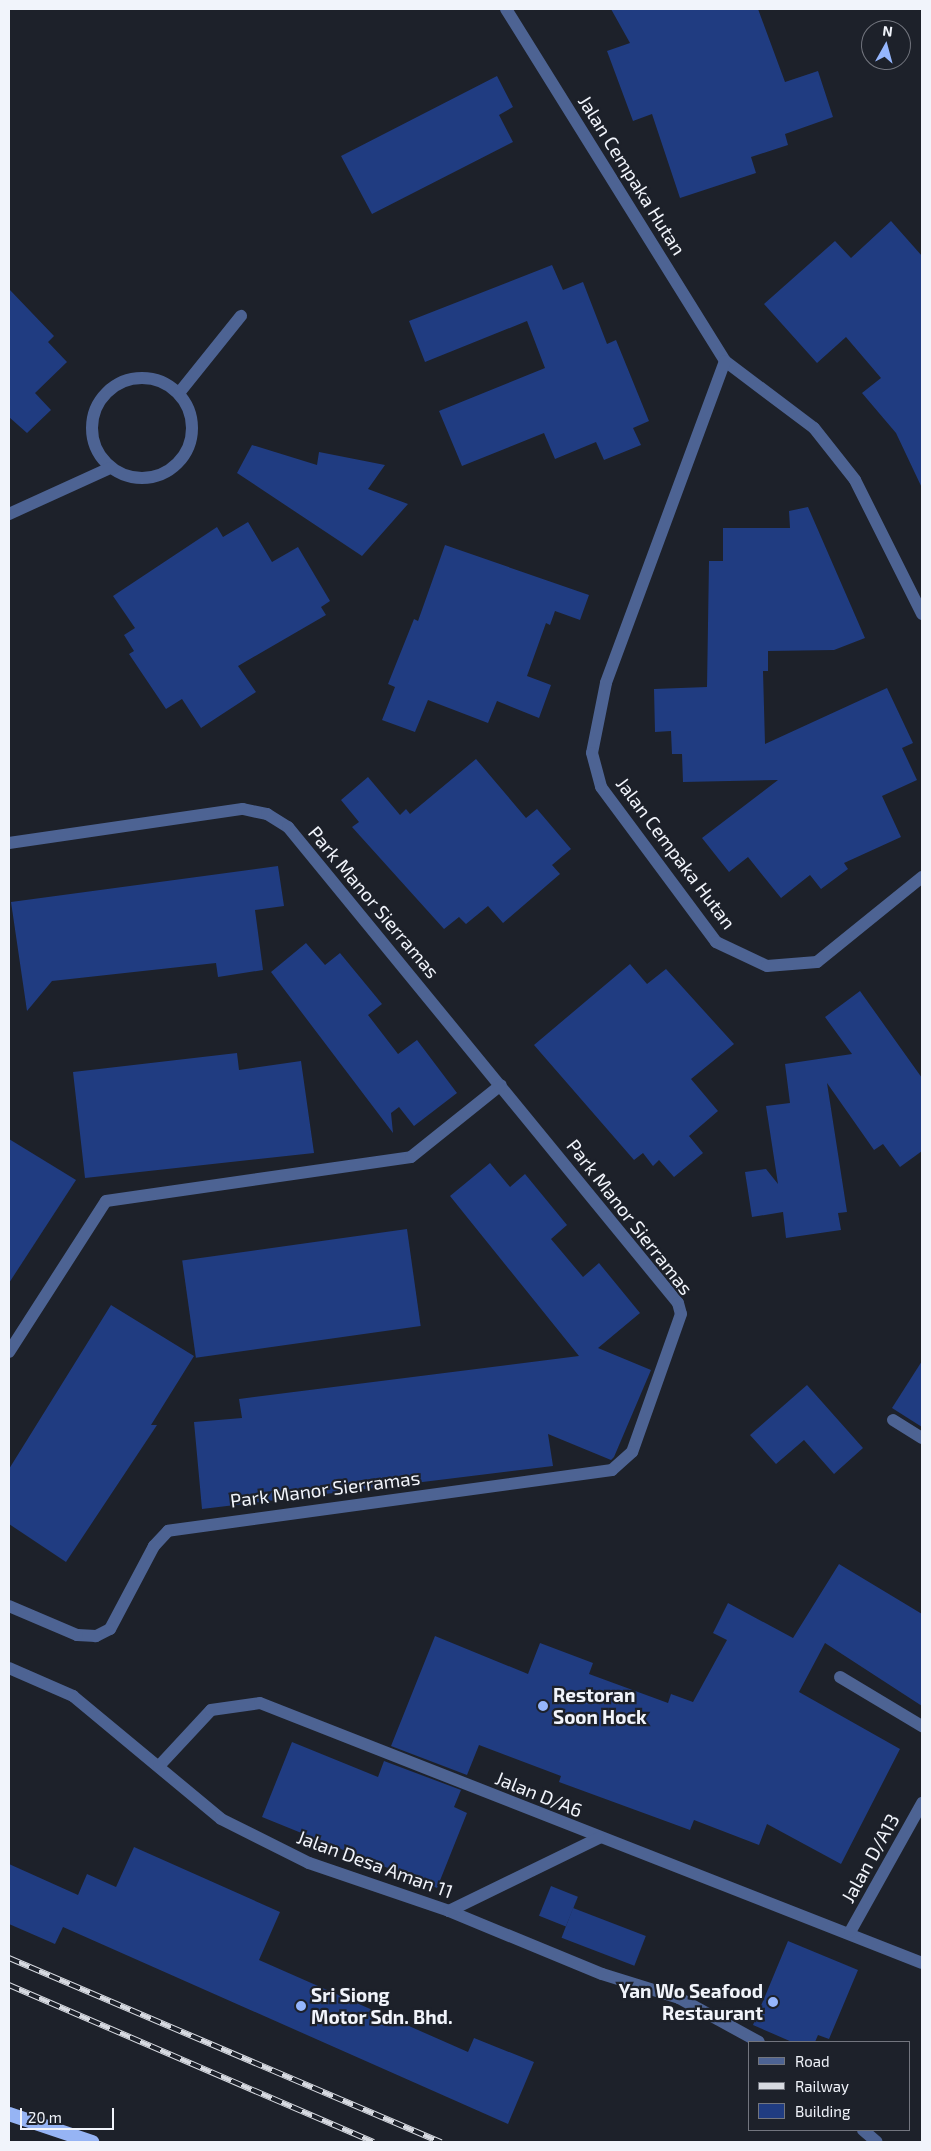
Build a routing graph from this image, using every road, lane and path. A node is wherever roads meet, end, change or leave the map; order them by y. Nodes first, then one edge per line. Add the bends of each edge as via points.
1 (506, 9) edge
2 (241, 316) dead end
3 (725, 361) junction
4 (179, 393) junction
5 (110, 468) junction
6 (9, 514) edge
7 (922, 614) edge
8 (9, 844) edge
9 (922, 877) edge
10 (501, 1085) junction
11 (9, 1352) edge
12 (893, 1420) dead end
13 (922, 1438) edge
14 (9, 1606) edge
15 (9, 1668) edge
16 (840, 1677) dead end
17 (922, 1726) edge
18 (159, 1766) junction
19 (922, 1803) edge
20 (599, 1838) junction
21 (449, 1910) junction
22 (850, 1932) junction
23 (922, 1963) edge
24 (757, 2041) edge
25 (9, 2114) edge
26 (864, 2131) edge
27 (92, 2142) edge
28 (877, 2142) edge

1 - 3 street, Jalan Cempaka Hutan
2 - 4 street
3 - 7 street, Jalan Cempaka Hutan via 814,428 855,480
3 - 9 street, Jalan Cempaka Hutan via 606,683 592,753 601,787 716,942 767,966 817,962
4 - 5 street via 190,411 192,433 186,454 171,470 151,478 129,477
4 - 5 street via 159,380 143,378 113,386 97,404 90,426 95,449
5 - 6 street
8 - 10 street, Park Manor Sierramas via 243,809 267,814 288,827
10 - 11 street via 411,1157 106,1201
10 - 14 street, Park Manor Sierramas via 678,1303 679,1327 624,1463 612,1470 168,1531 154,1546 110,1629 96,1636 77,1635
12 - 13 street
15 - 18 street, Jalan Desa Aman 11 via 73,1696
16 - 17 street
18 - 20 street, Jalan D/A6 via 211,1710 260,1702
18 - 21 street, Jalan Desa Aman 11 via 221,1818 308,1863
19 - 22 street, Jalan D/A13
20 - 21 street
20 - 22 street, Jalan D/A6
21 - 24 street, Jalan Desa Aman 11 via 602,1974 679,1998
22 - 23 street, Jalan D/A6
25 - 27 highway
26 - 28 street

